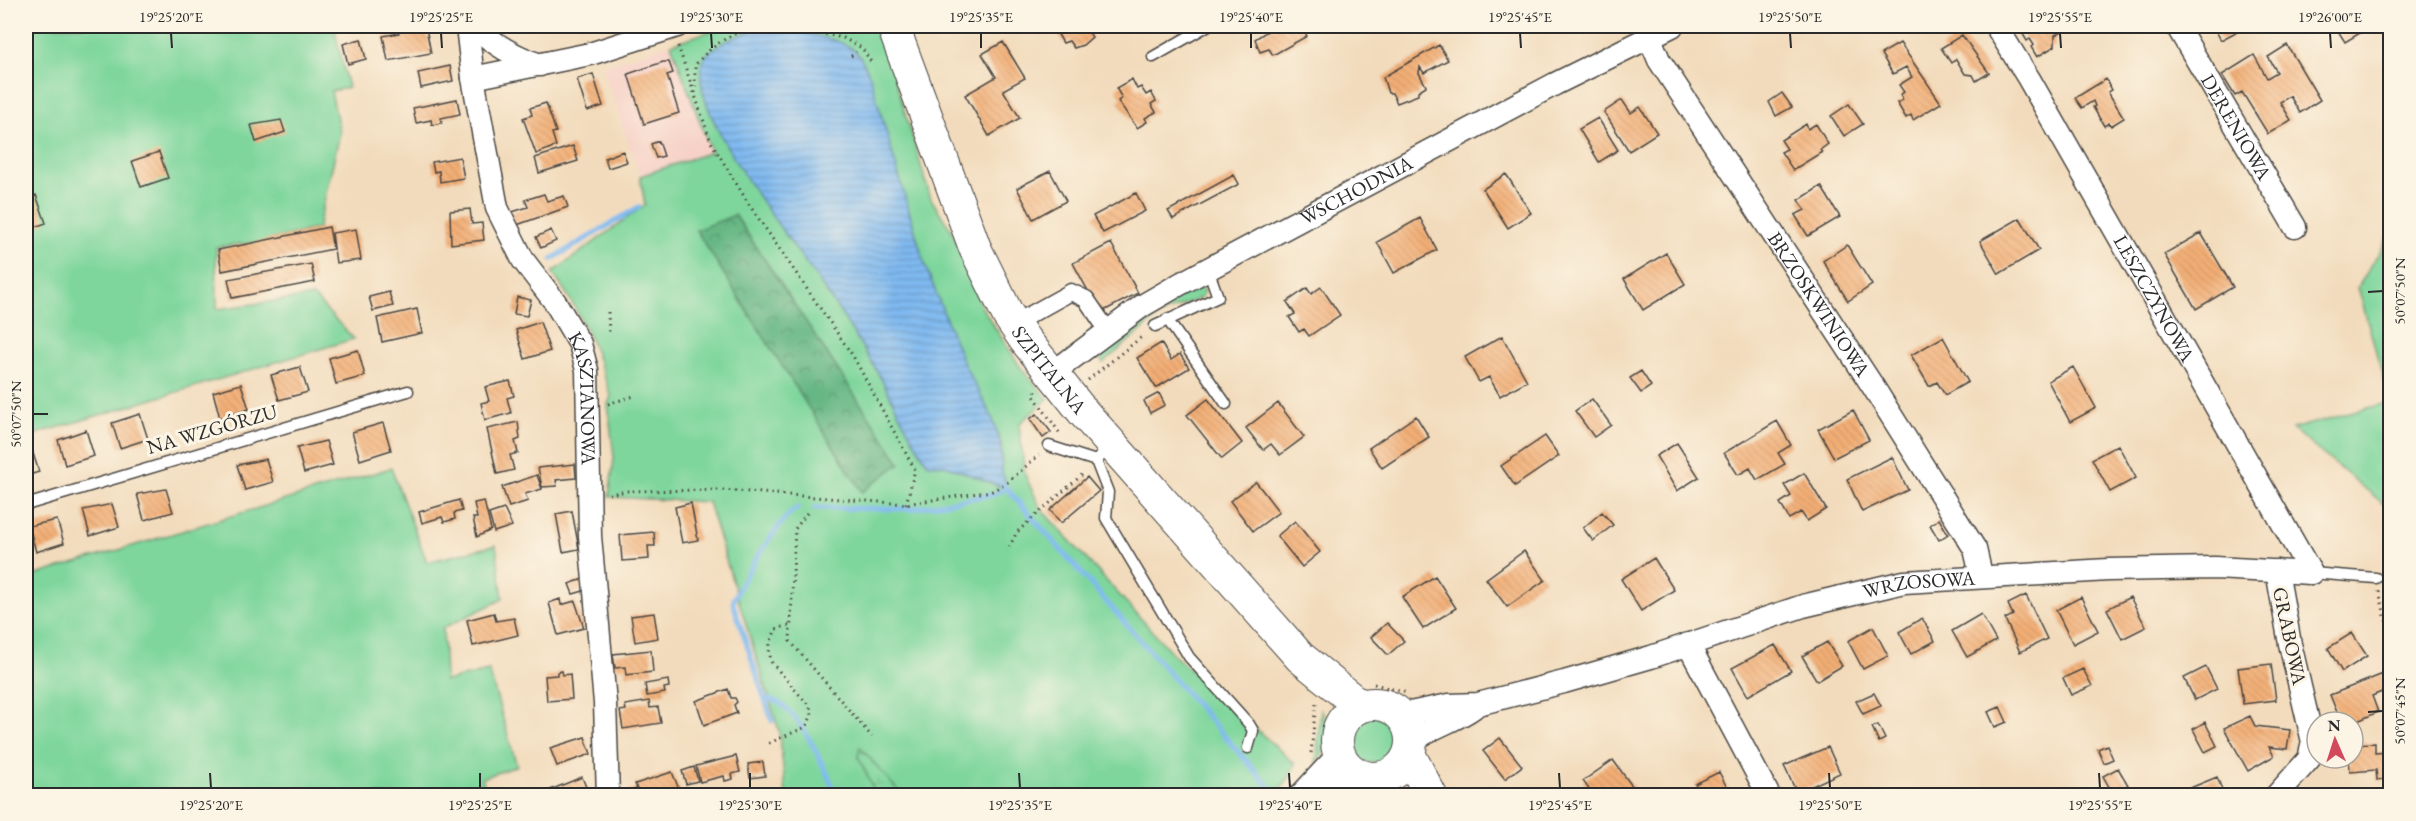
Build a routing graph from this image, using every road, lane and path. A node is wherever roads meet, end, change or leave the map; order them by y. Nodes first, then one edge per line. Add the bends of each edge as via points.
1 (467, 26) edge
2 (476, 26) edge
3 (674, 26) edge
4 (756, 26) edge
5 (784, 26) edge
6 (893, 26) edge
7 (1207, 26) edge
8 (1672, 26) edge
9 (1996, 26) edge
10 (2177, 26) edge
11 (1649, 36) junction
12 (503, 49) junction
13 (856, 52) dead end
14 (470, 54) junction
15 (851, 56) dead end
16 (1154, 57) dead end
17 (540, 64) junction
18 (873, 65) dead end
19 (473, 78) junction
20 (695, 98) junction
21 (2295, 227) dead end
22 (1208, 269) junction
23 (608, 312) dead end
24 (1026, 317) dead end
25 (1167, 319) junction
26 (1155, 326) dead end
27 (1108, 331) junction
28 (609, 334) dead end
29 (1140, 338) dead end
30 (1089, 379) dead end
31 (1043, 385) junction
32 (408, 391) dead end
33 (634, 396) dead end
34 (608, 404) dead end
35 (1226, 404) dead end
36 (1049, 446) junction
37 (1104, 453) junction
38 (590, 494) junction
39 (906, 504) junction
40 (26, 505) edge
41 (807, 513) dead end
42 (1009, 547) dead end
43 (2277, 571) junction
44 (2312, 573) junction
45 (1981, 575) junction
46 (2376, 578) joint
47 (790, 625) junction
48 (2391, 636) edge
49 (1688, 644) junction
50 (1317, 701) dead end
51 (1352, 728) junction
52 (872, 737) dead end
53 (769, 743) dead end
54 (1407, 746) edge
55 (1248, 748) dead end
56 (1309, 760) dead end
57 (608, 795) edge
58 (1300, 795) edge
59 (1320, 795) edge
60 (1431, 795) edge
61 (1769, 795) edge
62 (2276, 795) edge

1 - 14 street, KASZTANOWA
2 - 12 street
3 - 17 street via 590,54
3 - 20 path
4 - 20 path via 717,42 694,65
5 - 18 path via 843,38 862,48
6 - 31 main road, SZPITALNA via 975,248
7 - 16 lane
8 - 11 street, WSCHODNIA
9 - 44 street, LESZCZYNOWA
10 - 21 street, DERENIOWA
11 - 22 street, WSCHODNIA
11 - 45 street, BRZOSKWINIOWA via 1659,60 1975,549
12 - 14 street
12 - 17 street
13 - 15 path
14 - 19 street, KASZTANOWA
17 - 19 street
19 - 38 street, KASZTANOWA via 497,208 523,260 580,344 586,370
20 - 39 path via 711,142 853,356 915,470
22 - 25 lane via 1218,297
22 - 27 street, WSCHODNIA via 1142,306
23 - 28 path
24 - 27 street via 1071,292 1086,300
25 - 26 lane
25 - 35 lane
27 - 31 street, WSCHODNIA
29 - 30 path
31 - 36 path via 1062,434
31 - 37 main road, SZPITALNA
32 - 40 lane, NA WZGÓRZU
33 - 34 path
36 - 37 lane
36 - 39 path via 999,488
37 - 42 path via 1022,529
37 - 51 main road, SZPITALNA via 1300,657
37 - 55 lane via 1106,518 1189,657 1249,724 1253,731
38 - 39 path via 723,490
38 - 57 street, KASZTANOWA
41 - 47 path via 795,529
43 - 44 street, WRZOSOWA
43 - 45 street, WRZOSOWA via 2108,570
43 - 62 street, GRABOWA via 2313,742 2309,759
44 - 46 lane, WRZOSOWA
45 - 49 street, WRZOSOWA via 1904,582 1851,593
46 - 48 path
47 - 52 path via 790,641
47 - 53 path via 776,630 769,653 772,663 810,707 812,715 806,727
49 - 54 street, WRZOSOWA via 1478,704 1464,715 1429,729
49 - 61 street
50 - 56 path
51 - 54 path
51 - 54 main road via 1381,704
51 - 54 main road via 1375,779
51 - 58 street
51 - 59 street
54 - 60 main road

